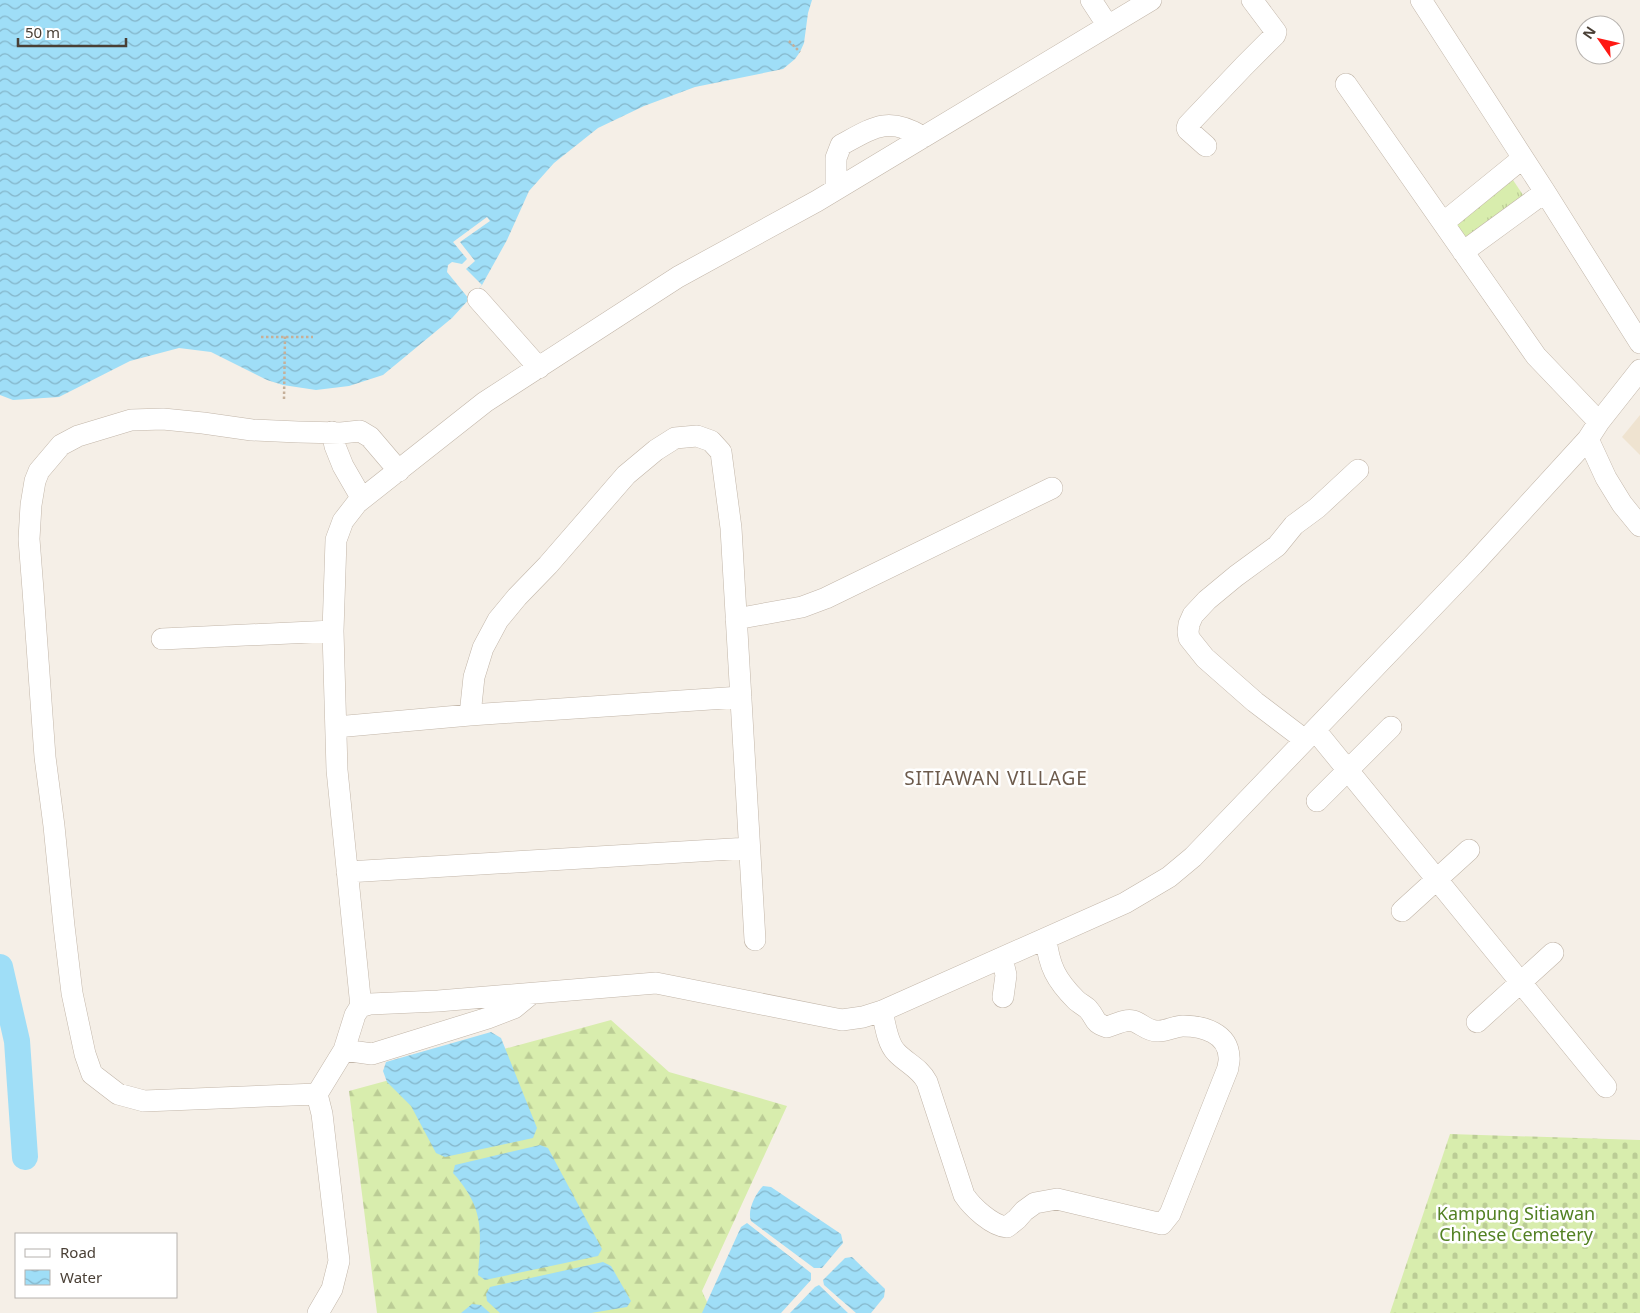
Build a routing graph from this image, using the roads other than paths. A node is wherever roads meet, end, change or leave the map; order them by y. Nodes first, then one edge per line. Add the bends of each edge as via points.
1 (1091, 0) edge
2 (1151, 0) edge
3 (1252, 0) edge
4 (1421, 0) edge
5 (1108, 26) junction
6 (1346, 84) dead end
7 (923, 136) junction
8 (1206, 146) dead end
9 (1523, 158) junction
10 (836, 189) junction
11 (1545, 192) junction
12 (1443, 223) junction
13 (1463, 252) junction
14 (478, 299) dead end
15 (1640, 343) edge
16 (539, 368) junction
17 (1640, 370) edge
18 (1593, 431) junction
19 (332, 432) junction
20 (1358, 470) dead end
21 (400, 471) junction
22 (1052, 488) dead end
23 (362, 499) junction
24 (1640, 526) edge
25 (736, 619) junction
26 (333, 631) junction
27 (162, 639) dead end
28 (741, 698) junction
29 (470, 716) junction
30 (336, 727) junction
31 (1391, 727) dead end
32 (1310, 735) junction
33 (1348, 770) junction
34 (1317, 801) dead end
35 (749, 848) junction
36 (1469, 850) dead end
37 (347, 872) junction
38 (1437, 879) junction
39 (1402, 911) dead end
40 (1046, 939) junction
41 (755, 940) dead end
42 (1553, 953) dead end
43 (1002, 958) junction
44 (1521, 982) junction
45 (534, 993) junction
46 (1003, 998) dead end
47 (361, 1007) junction
48 (882, 1011) junction
49 (1477, 1022) dead end
50 (344, 1050) junction
51 (1606, 1086) dead end
52 (317, 1094) junction
53 (318, 1313) edge

1 - 5 street
2 - 5 street
3 - 8 street via 1276,32 1188,125 1188,130
4 - 9 street
5 - 7 street
6 - 12 street
7 - 10 street
7 - 10 street via 898,125 881,125 841,145 836,158
9 - 11 street
9 - 12 street
10 - 16 street via 678,277
11 - 13 street
11 - 15 street
12 - 13 street
13 - 18 street
14 - 16 street
16 - 21 street via 485,402
17 - 18 street
18 - 24 street via 1606,478
18 - 32 street via 1473,565
19 - 21 street via 360,431 370,437
19 - 23 street via 343,466
19 - 52 street via 252,430 155,419 131,420 78,436 61,445 34,481 29,540 45,757 64,926 72,993 84,1054 92,1074 118,1094 144,1101
20 - 32 street via 1294,525 1277,546 1207,600 1189,624 1189,638 1205,658 1255,702
21 - 23 street
22 - 25 street via 826,598 802,607
23 - 26 street via 343,521 336,540
25 - 28 street
25 - 29 street via 731,528 721,452 711,441 697,436 675,438 626,474 498,620 483,648 474,677
26 - 27 street
26 - 30 street
28 - 29 street
28 - 35 street
29 - 30 street
30 - 37 street
31 - 33 street
32 - 33 street
32 - 40 street via 1193,857 1169,877 1126,903
33 - 34 street
33 - 38 street
35 - 37 street
35 - 41 street
36 - 38 street
37 - 47 street
38 - 39 street
38 - 44 street
40 - 43 street
40 - 48 street via 1048,957 1056,976 1100,1025 1107,1027 1132,1020 1158,1031 1182,1026 1207,1028 1224,1042 1230,1056 1170,1214 1162,1224 1057,1199 1035,1203 1007,1227 999,1226 984,1216 964,1195 924,1075 894,1051
42 - 44 street
43 - 46 street via 1006,975
43 - 48 street
44 - 49 street
44 - 51 street
45 - 47 street
45 - 48 street via 656,983 842,1020
45 - 50 street via 514,1008 488,1018 372,1054
47 - 50 street via 355,1015
50 - 52 street
52 - 53 street via 339,1261 332,1289

